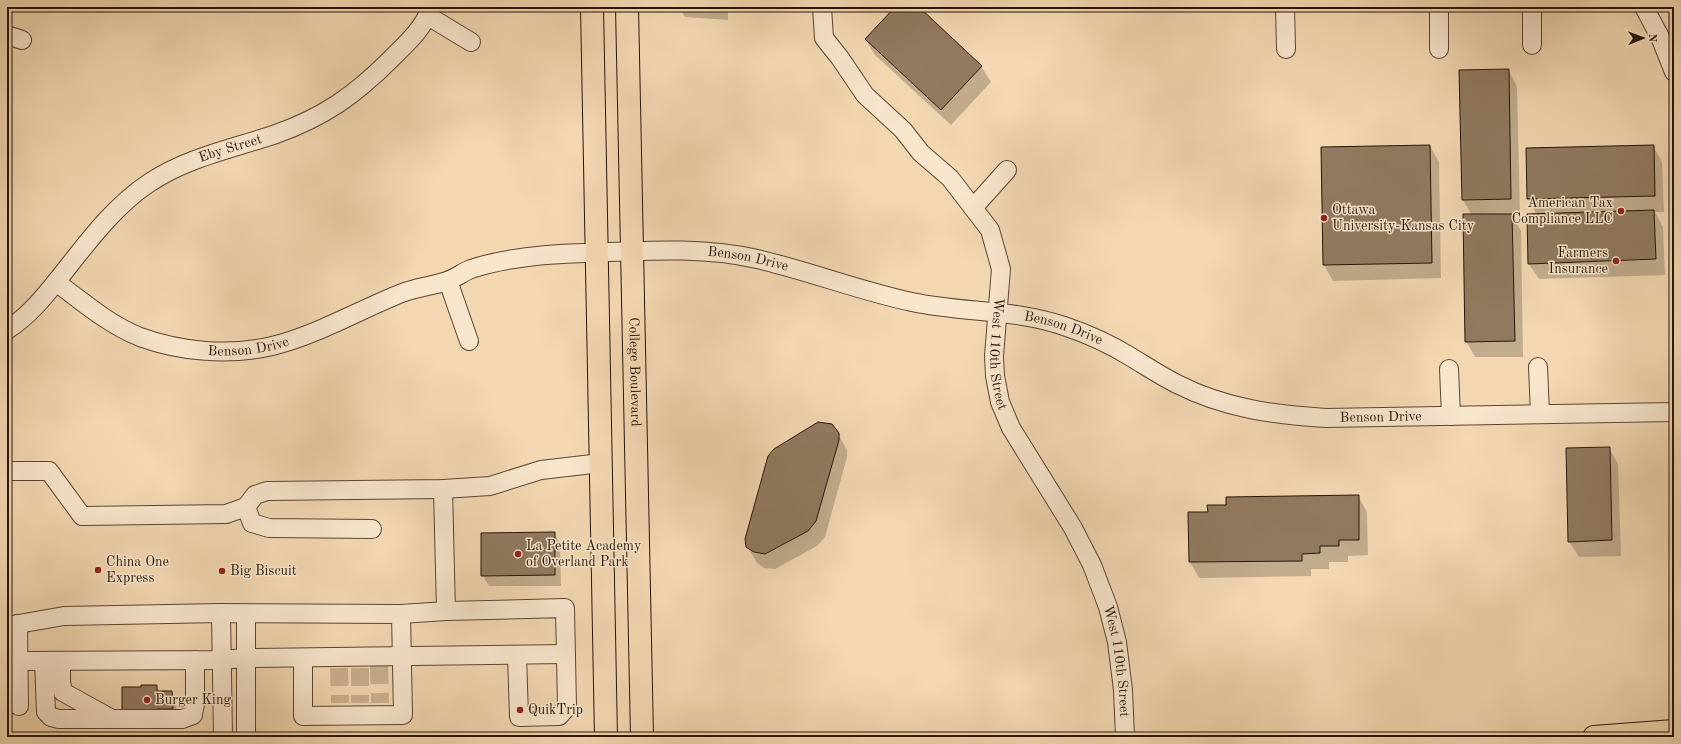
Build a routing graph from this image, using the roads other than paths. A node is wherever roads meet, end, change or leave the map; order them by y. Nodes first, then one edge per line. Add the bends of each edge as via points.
1 (592, 7) edge
2 (627, 7) edge
3 (822, 7) edge
4 (1285, 7) edge
5 (1439, 7) edge
6 (1532, 7) edge
7 (1644, 7) edge
8 (430, 12) edge
9 (471, 42) dead end
10 (1532, 45) dead end
11 (1286, 49) dead end
12 (1439, 49) dead end
13 (1674, 72) edge
14 (1007, 170) dead end
15 (973, 208) junction
16 (598, 252) junction
17 (631, 252) junction
18 (448, 281) junction
19 (56, 282) junction
20 (996, 312) junction
21 (7, 330) edge
22 (469, 341) dead end
23 (1538, 367) dead end
24 (1449, 369) dead end
25 (1674, 412) edge
26 (1540, 414) junction
27 (1451, 416) junction
28 (601, 463) junction
29 (7, 470) edge
30 (443, 489) junction
31 (246, 507) junction
32 (372, 529) dead end
33 (446, 611) junction
34 (221, 613) junction
35 (246, 614) junction
36 (401, 614) junction
37 (12, 625) edge
38 (566, 654) junction
39 (517, 655) junction
40 (402, 657) junction
41 (245, 658) junction
42 (303, 659) junction
43 (195, 660) junction
44 (222, 660) junction
45 (19, 661) junction
46 (52, 661) junction
47 (20, 706) dead end
48 (114, 719) junction
49 (1674, 732) edge
50 (223, 737) edge
51 (246, 737) edge
52 (606, 737) edge
53 (642, 737) edge
54 (1125, 737) edge
55 (1594, 737) edge

1 - 16 main road
2 - 17 main road, College Boulevard
3 - 15 street, West 110th Street via 824,38 865,95 903,130 921,153 950,178
4 - 11 street
5 - 12 street
6 - 10 street
7 - 13 street
8 - 9 street, Eby Street
8 - 19 street, Eby Street via 419,30 369,81 341,103 276,134 179,166 149,183 104,222
14 - 15 street
15 - 20 street, West 110th Street via 990,230 1001,269
16 - 17 street, Benson Drive
16 - 18 street, Benson Drive via 522,257 470,269
16 - 28 main road
17 - 20 street, Benson Drive via 694,251 756,258 912,302
17 - 53 main road, College Boulevard
18 - 19 street, Benson Drive via 405,292 303,336 272,346 240,351 202,351 140,337 103,318
18 - 22 street
19 - 21 street, Eby Street via 26,316
20 - 27 street, Benson Drive via 1038,318 1096,338 1174,383 1224,403 1254,411 1326,418
20 - 54 street, West 110th Street via 994,362 1000,402 1011,428 1073,528 1092,565 1108,607 1117,642
23 - 26 street
24 - 27 street
25 - 26 street, Benson Drive
26 - 27 street, Benson Drive
28 - 30 street via 541,470 490,486
28 - 52 main road
29 - 31 street via 49,471 82,516 226,514
30 - 31 street via 267,491 255,495
30 - 33 street
31 - 32 street via 252,523 269,528
33 - 36 street
33 - 38 street via 565,608
34 - 35 street
34 - 37 street via 64,616
34 - 44 street
35 - 36 street
35 - 41 street
36 - 40 street
37 - 45 street
38 - 39 street
38 - 39 street via 567,707 559,716 519,717
39 - 40 street
40 - 42 street via 360,663
40 - 42 street via 403,715 380,709 340,709 303,716
41 - 42 street
41 - 44 street
41 - 51 street
43 - 44 street
43 - 46 street
43 - 48 street via 193,714 182,719
44 - 50 street
45 - 46 street
45 - 47 street
46 - 48 street via 63,692
46 - 48 street via 45,705 46,712 51,717
49 - 55 main road

